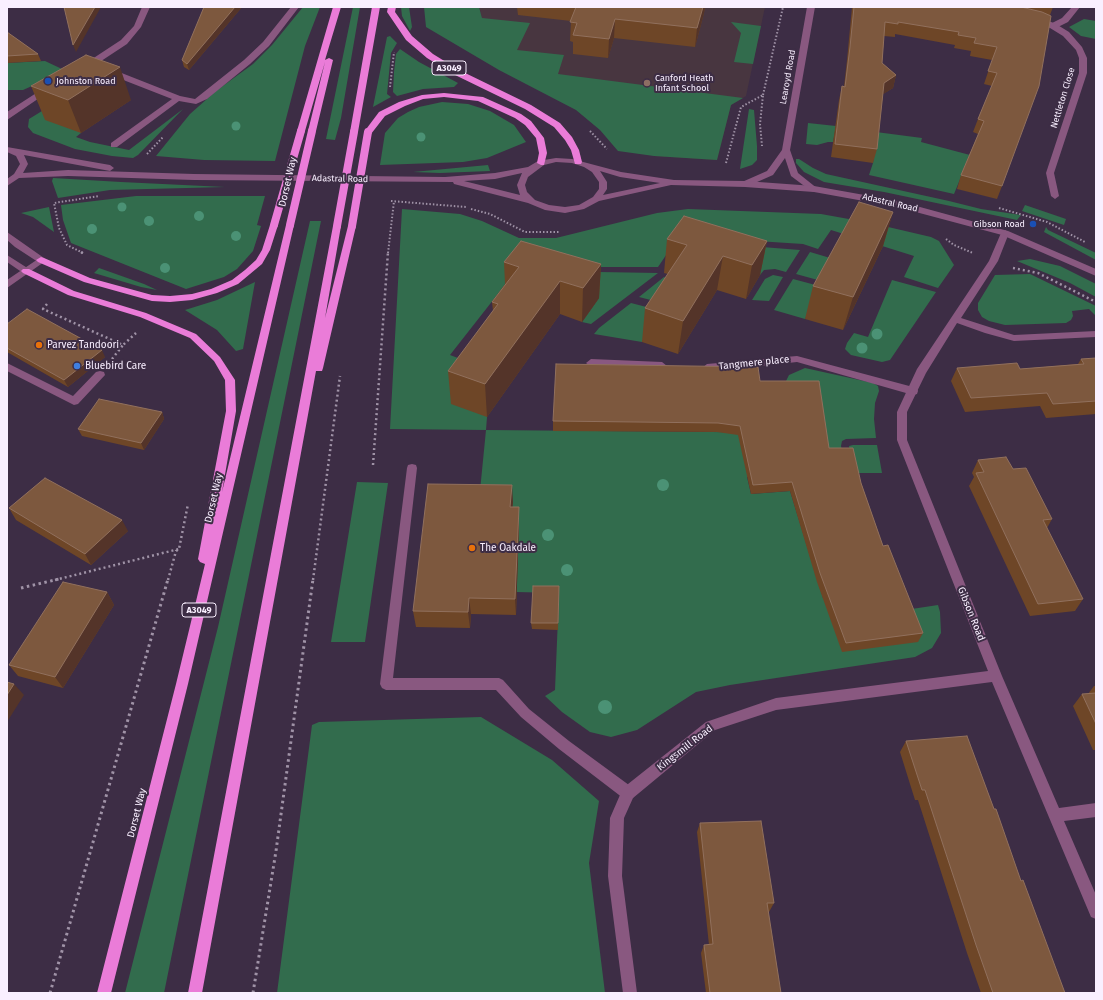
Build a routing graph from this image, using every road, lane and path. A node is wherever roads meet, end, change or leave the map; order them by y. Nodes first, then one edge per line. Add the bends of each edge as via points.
1 (146, 7) edge
2 (295, 7) edge
3 (337, 7) edge
4 (341, 7) edge
5 (376, 7) edge
6 (392, 7) edge
7 (783, 7) edge
8 (811, 7) edge
9 (1076, 7) edge
10 (1029, 17) edge
11 (1053, 26) junction
12 (408, 38) junction
13 (98, 67) junction
14 (77, 72) edge
15 (57, 84) edge
16 (763, 95) junction
17 (178, 98) junction
18 (402, 104) junction
19 (7, 118) edge
20 (590, 130) dead end
21 (114, 145) dead end
22 (11, 150) edge
23 (786, 150) junction
24 (610, 152) dead end
25 (578, 162) junction
26 (541, 163) junction
27 (727, 163) dead end
28 (587, 165) junction
29 (531, 169) junction
30 (140, 175) junction
31 (17, 176) junction
32 (445, 180) junction
33 (7, 183) edge
34 (674, 183) junction
35 (745, 184) junction
36 (814, 189) junction
37 (1055, 196) dead end
38 (596, 199) junction
39 (394, 201) dead end
40 (532, 202) junction
41 (54, 203) dead end
42 (1005, 233) junction
43 (7, 235) edge
44 (86, 255) dead end
45 (7, 258) edge
46 (41, 260) junction
47 (26, 271) junction
48 (1096, 273) edge
49 (7, 285) edge
50 (49, 300) dead end
51 (955, 319) junction
52 (143, 333) dead end
53 (1096, 334) edge
54 (591, 363) edge
55 (670, 366) edge
56 (7, 367) edge
57 (694, 367) edge
58 (341, 369) dead end
59 (100, 375) dead end
60 (914, 391) junction
61 (373, 465) dead end
62 (412, 468) dead end
63 (293, 470) junction
64 (190, 496) dead end
65 (179, 549) junction
66 (22, 588) dead end
67 (996, 676) junction
68 (182, 684) junction
69 (628, 793) junction
70 (1096, 810) edge
71 (1056, 815) junction
72 (1096, 912) edge
73 (50, 993) edge
74 (104, 993) edge
75 (195, 993) edge
76 (253, 993) edge
77 (630, 993) edge

1 - 13 street via 137,27
2 - 17 street via 266,44 204,97 196,102
3 - 46 highway, bridge via 266,250 248,272 235,282 214,291 170,300 152,298 87,280
4 - 68 highway, Dorset Way / A3049, bridge
5 - 63 highway, bridge
6 - 12 highway, A3049 via 391,12
7 - 16 path
8 - 23 street, Learoyd Road
9 - 11 street via 1065,20
10 - 11 street, Nettleton Close
11 - 37 street, Nettleton Close via 1073,40 1083,58 1083,72 1050,174
12 - 18 path via 393,53 389,93
12 - 25 highway, A3049 via 456,72 528,107 557,125 572,144
13 - 14 street
13 - 17 street
15 - 19 street
16 - 23 path via 760,124 763,148
16 - 27 path via 741,107
17 - 21 street
18 - 26 highway via 422,97 444,95 480,99 528,122 540,138 543,153
18 - 63 highway, bridge via 382,114 368,132 347,252
20 - 24 path
22 - 30 street, Adastral Road
22 - 31 street via 20,155 24,164
23 - 35 street, Learoyd Road via 770,172
23 - 36 street, Learoyd Road via 794,174
25 - 26 street, Adastral Road via 556,160
25 - 28 street, Adastral Road
26 - 29 street, Adastral Road
28 - 34 street, Adastral Road via 620,174
28 - 38 street, Adastral Road via 595,170 603,182 603,189
29 - 32 street, Adastral Road via 495,176
29 - 40 street, Adastral Road via 524,176 521,185 523,193
30 - 31 street, Adastral Road via 68,173
30 - 32 street, Adastral Road
31 - 33 street
32 - 40 street, Adastral Road via 493,190
34 - 35 street, Adastral Road
34 - 38 street, Adastral Road
35 - 36 street, Adastral Road
36 - 42 street, Adastral Road via 898,204
38 - 40 street, Adastral Road via 581,207 565,210 548,208
39 - 61 path via 385,279
41 - 44 path via 59,228 67,245
42 - 48 street, Adastral Road
42 - 51 street, Gibson Road via 993,261
43 - 46 street
45 - 47 street
46 - 47 street
47 - 49 street
47 - 68 highway, A3049 via 71,293 143,315 193,336 217,359 230,380 231,411
50 - 52 path via 43,309 122,345 136,333
51 - 53 street via 1014,338
51 - 60 street, Gibson Road via 921,372
54 - 55 street
56 - 59 street via 74,401
57 - 60 street, Tangmere place via 710,368 797,359
58 - 76 path via 276,851
60 - 67 street, Gibson Road via 902,412 902,440
62 - 69 street via 386,684 499,684 525,713
63 - 75 highway
64 - 65 path
65 - 66 path
65 - 73 path via 176,551
67 - 69 street, Kingsmill Road via 776,704 711,726
67 - 71 street, Gibson Road
68 - 74 highway, Dorset Way / A3049
69 - 77 street, Kingsmill Road via 617,818 615,876
70 - 71 street
71 - 72 street, Gibson Road

